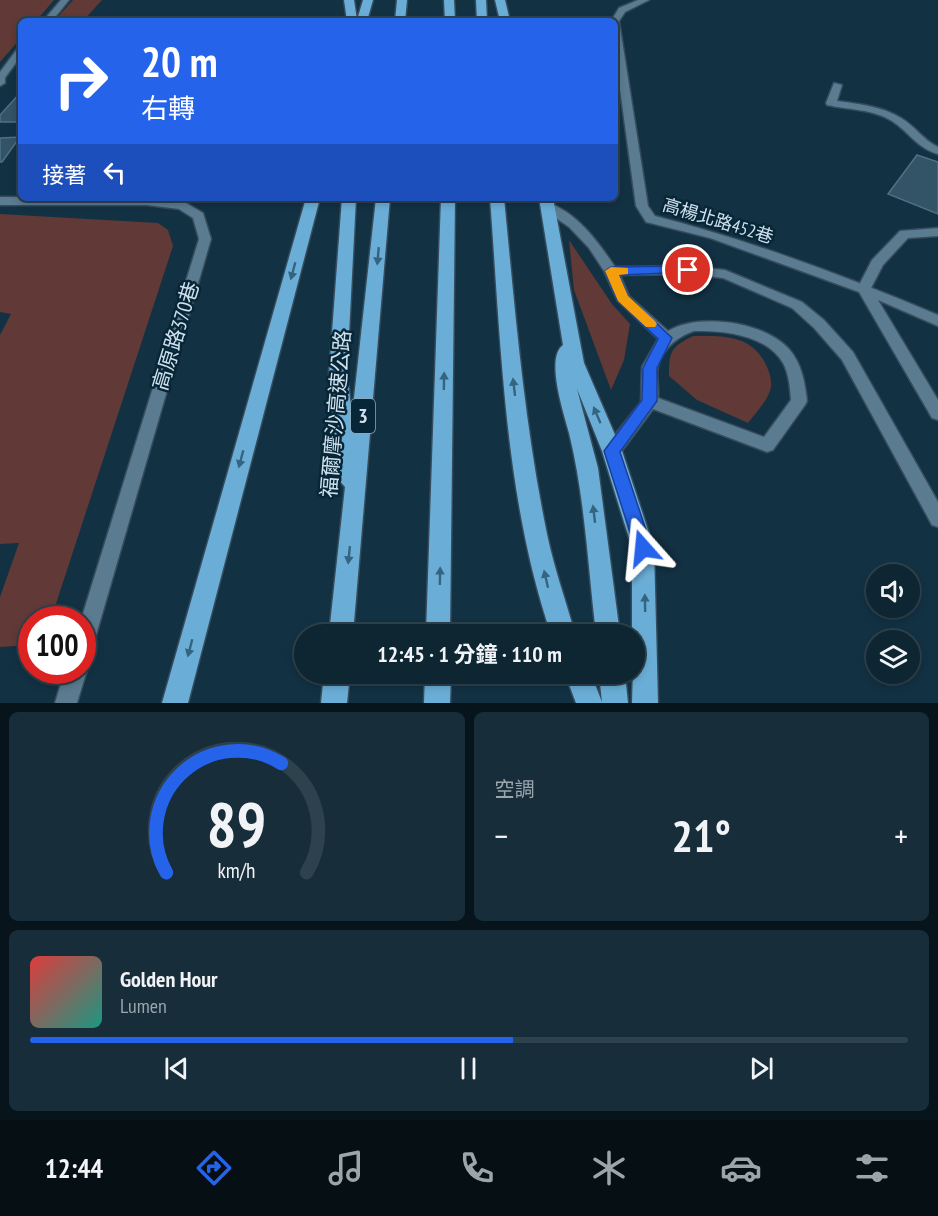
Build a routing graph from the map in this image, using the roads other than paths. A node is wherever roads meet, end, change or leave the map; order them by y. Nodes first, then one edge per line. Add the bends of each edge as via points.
1 (65, 0) edge
2 (350, 0) edge
3 (368, 0) edge
4 (402, 0) edge
5 (449, 0) edge
6 (481, 0) edge
7 (500, 0) edge
8 (645, 0) edge
9 (49, 18) edge
10 (352, 18) edge
11 (363, 18) edge
12 (400, 18) edge
13 (450, 18) edge
14 (482, 18) edge
15 (504, 18) edge
16 (615, 18) edge
17 (618, 42) edge
18 (18, 54) edge
19 (0, 77) edge
20 (0, 83) edge
21 (837, 85) dead end
22 (938, 151) edge
23 (0, 201) edge
24 (349, 201) edge
25 (383, 201) edge
26 (448, 201) edge
27 (497, 201) edge
28 (547, 203) edge
29 (310, 206) edge
30 (938, 232) edge
31 (611, 271) junction
32 (864, 289) junction
33 (568, 321) junction
34 (938, 321) edge
35 (666, 338) junction
36 (650, 401) junction
37 (938, 414) edge
38 (612, 451) junction
39 (353, 517) junction
40 (938, 519) edge
41 (95, 606) edge
42 (342, 624) edge
43 (438, 624) edge
44 (559, 624) edge
45 (607, 624) edge
46 (72, 684) edge
47 (336, 684) edge
48 (438, 684) edge
49 (582, 684) edge
50 (613, 684) edge
51 (66, 703) edge
52 (175, 703) edge
53 (334, 703) edge
54 (437, 703) edge
55 (589, 703) edge
56 (615, 703) edge
57 (645, 703) edge

1 - 9 street
2 - 10 highway
3 - 11 highway
4 - 12 highway
5 - 13 highway
6 - 14 highway
7 - 15 highway
8 - 16 street, 高楊北路452巷 via 620,11
17 - 32 street, 高楊北路452巷 via 642,206 650,219 714,235
18 - 19 street
19 - 20 street
21 - 22 street via 831,103 883,113 904,124 916,140
23 - 41 street, 高原路370巷 via 147,201 182,206 199,216 205,239
24 - 39 highway via 338,373
25 -> 39 highway, 福爾摩沙高速公路 / 3
43 -> 26 highway
44 -> 27 highway via 530,512 510,353
28 - 31 street via 594,245
28 - 33 highway
29 -> 52 highway
30 - 32 street via 904,234 877,263
31 - 35 street via 622,298
31 - 40 street via 688,270 725,274 797,305 848,356
32 - 34 street, 高楊北路452巷
32 - 37 street
38 -> 33 highway via 575,363
45 -> 33 highway via 588,468 565,381
35 - 36 street via 650,368
35 - 36 street via 685,327 715,325 758,336 782,349 798,376 800,401 767,445
36 - 38 street
57 -> 38 highway via 643,548
39 -> 42 highway, 福爾摩沙高速公路 / 3
46 - 51 street
47 - 53 highway
48 - 54 highway
49 - 55 highway
50 - 56 highway

